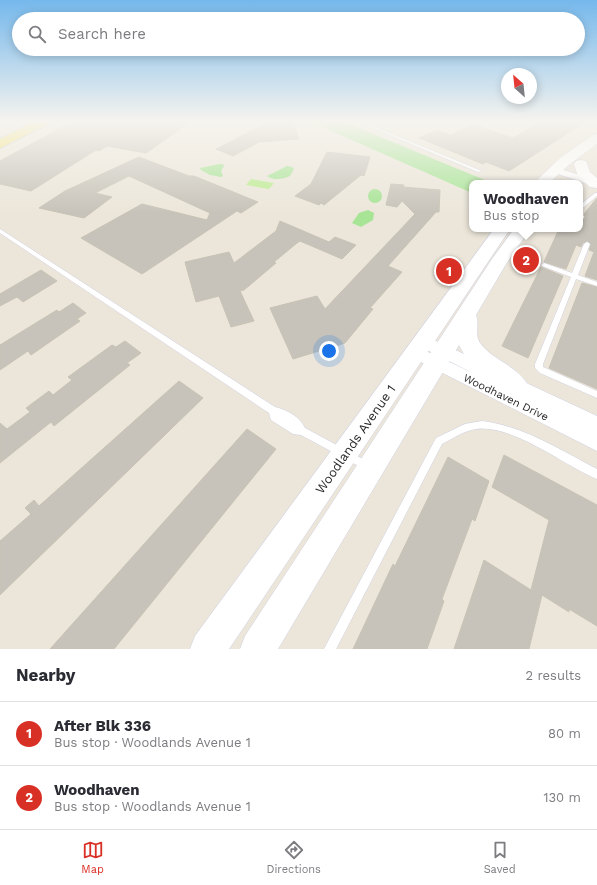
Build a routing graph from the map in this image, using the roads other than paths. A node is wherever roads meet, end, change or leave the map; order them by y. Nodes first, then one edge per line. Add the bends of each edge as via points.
1 (436, 152) edge
2 (577, 152) edge
3 (597, 152) edge
4 (581, 164) junction
5 (480, 170) dead end
6 (561, 176) edge
7 (550, 180) edge
8 (574, 180) edge
9 (583, 183) edge
10 (596, 187) edge
11 (583, 203) edge
12 (0, 231) edge
13 (500, 232) edge
14 (520, 232) edge
15 (587, 244) dead end
16 (544, 265) dead end
17 (574, 276) junction
18 (597, 284) edge
19 (466, 316) junction
20 (430, 352) junction
21 (518, 387) junction
22 (597, 396) edge
23 (597, 425) edge
24 (597, 442) edge
25 (358, 461) junction
26 (597, 474) edge
27 (208, 649) edge
28 (258, 649) edge
29 (330, 649) edge

1 - 5 lane
2 - 6 main road via 565,161
3 - 4 main road
4 - 6 main road
4 - 10 main road via 583,174
6 - 7 main road
6 - 8 street
9 - 10 street
10 - 11 lane
12 - 25 lane via 273,411 274,417 296,431 302,431
13 - 20 main road, Woodlands Avenue 1
14 - 19 main road, Woodlands Avenue 1
15 - 17 lane
16 - 17 lane
17 - 18 lane
17 - 22 lane via 538,364 543,371
19 - 20 main road, Woodlands Avenue 1
19 - 21 main road via 466,337 476,354
20 - 21 street, Woodhaven Drive
20 - 24 street, Woodhaven Drive
20 - 25 main road, Woodlands Avenue 1
21 - 23 street, Woodhaven Drive
25 - 27 main road, Woodlands Avenue 1
25 - 28 main road, Woodlands Avenue 1
26 - 29 lane via 529,439 499,427 481,425 459,430 439,441

